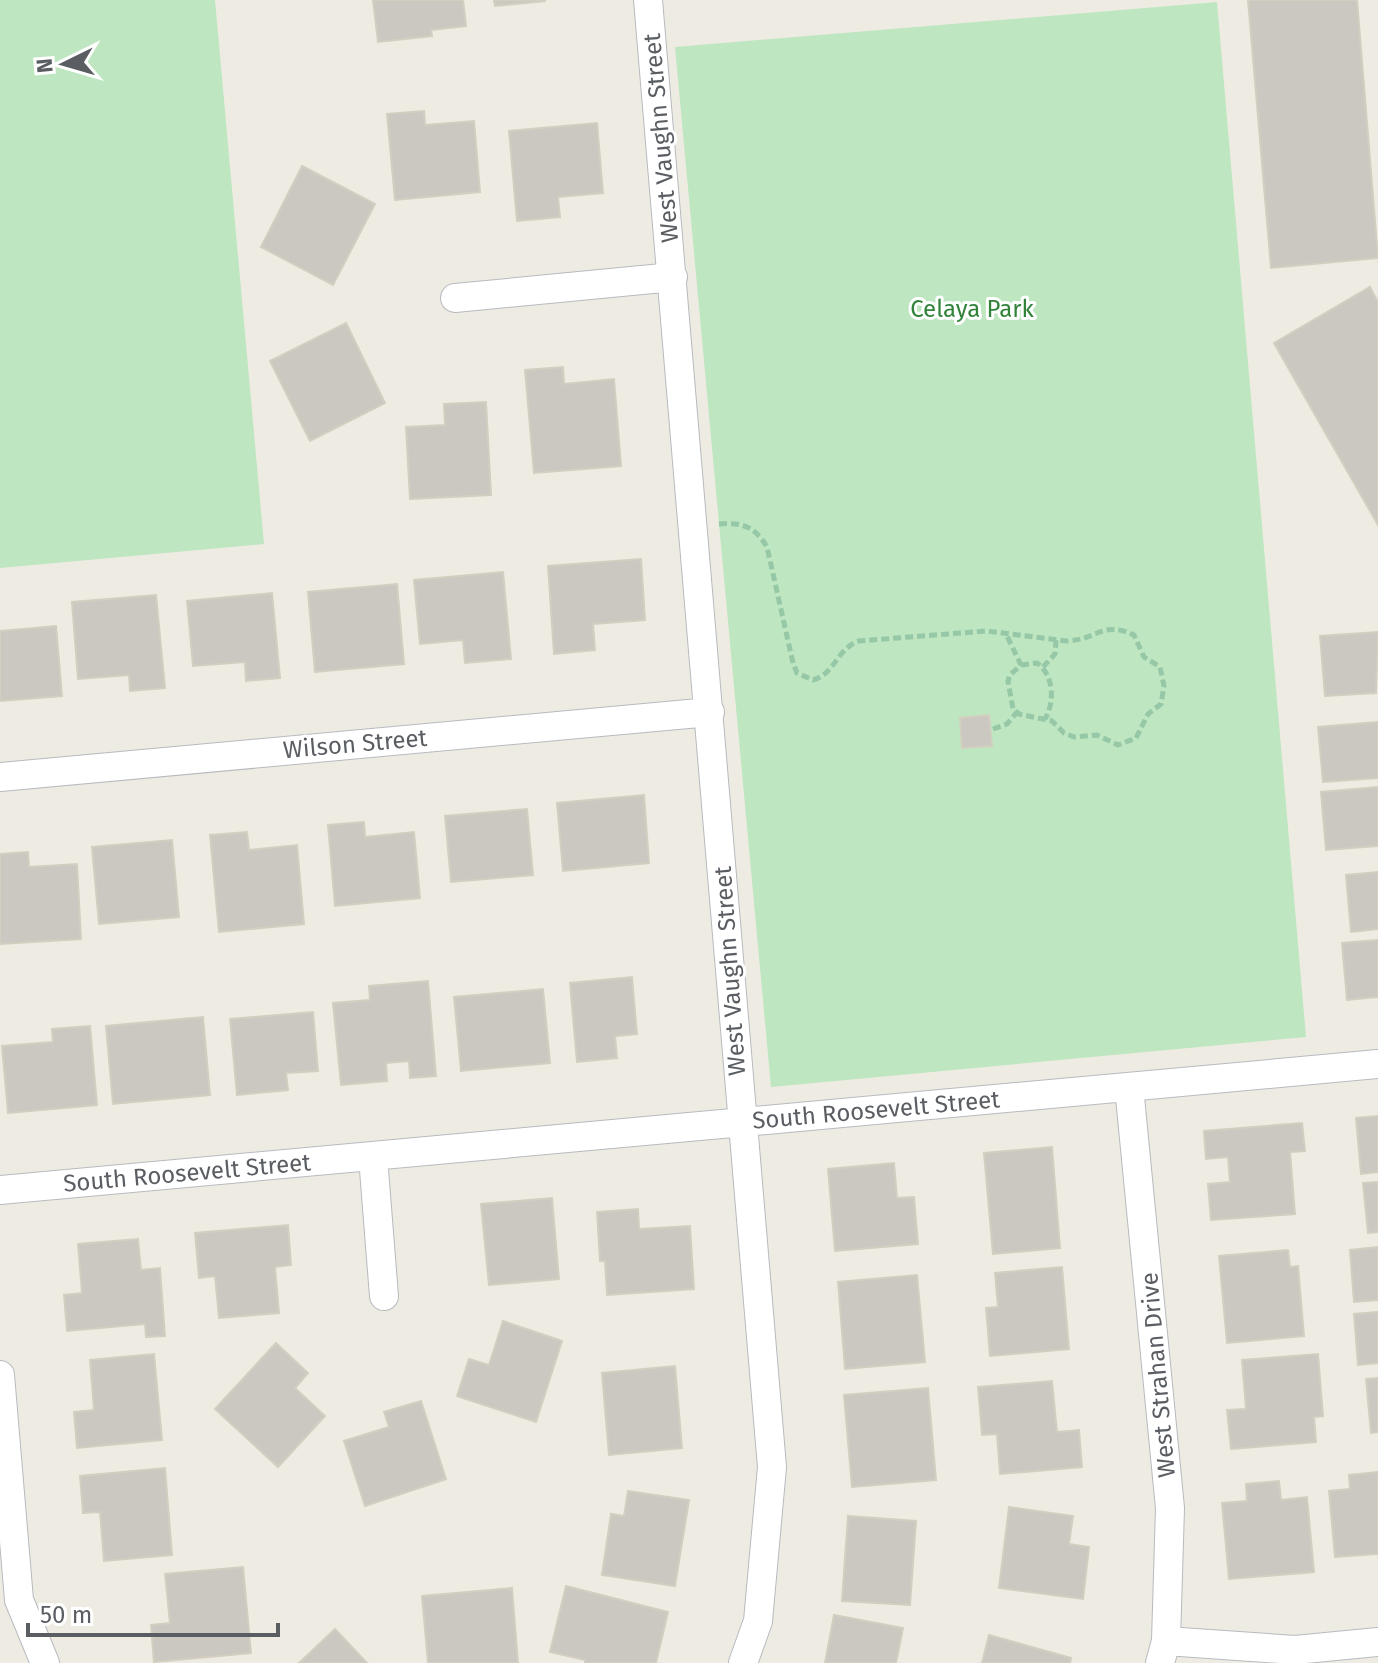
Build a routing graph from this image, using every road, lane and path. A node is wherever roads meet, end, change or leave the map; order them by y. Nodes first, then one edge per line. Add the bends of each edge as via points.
1 (648, 0) edge
2 (673, 277) junction
3 (455, 298) dead end
4 (695, 527) junction
5 (1006, 634) junction
6 (1056, 640) junction
7 (1021, 665) junction
8 (1043, 667) junction
9 (710, 712) junction
10 (1017, 712) junction
11 (1045, 719) junction
12 (993, 729) dead end
13 (0, 777) edge
14 (1378, 1064) edge
15 (1129, 1087) junction
16 (742, 1122) junction
17 (373, 1157) junction
18 (0, 1190) edge
19 (384, 1296) dead end
20 (0, 1375) edge
21 (1378, 1642) edge
22 (1163, 1652) edge
23 (45, 1663) edge
24 (743, 1663) edge

1 - 2 street, West Vaughn Street
2 - 3 street, West Vaughn Street
2 - 4 street, West Vaughn Street
4 - 5 path via 736,523 759,534 767,547 793,663 797,673 813,680 859,641
4 - 9 street, West Vaughn Street
5 - 6 path
5 - 7 path
6 - 8 path via 1055,654
6 - 11 path via 1080,641 1112,628 1134,635 1144,657 1160,667 1163,697 1136,738 1118,745 1097,735 1074,737
7 - 8 path
7 - 10 path via 1008,681
8 - 11 path via 1051,688
9 - 13 street, Wilson Street
9 - 16 street, West Vaughn Street
10 - 11 path
10 - 12 path via 1007,724
14 - 15 street, South Roosevelt Street
15 - 16 street, South Roosevelt Street
15 - 22 street, West Strahan Drive via 1170,1508
16 - 17 street, South Roosevelt Street
16 - 24 street, West Vaughn Street via 772,1467 758,1621
17 - 18 street, South Roosevelt Street
17 - 19 street
20 - 23 street via 19,1600
21 - 22 street via 1295,1650

